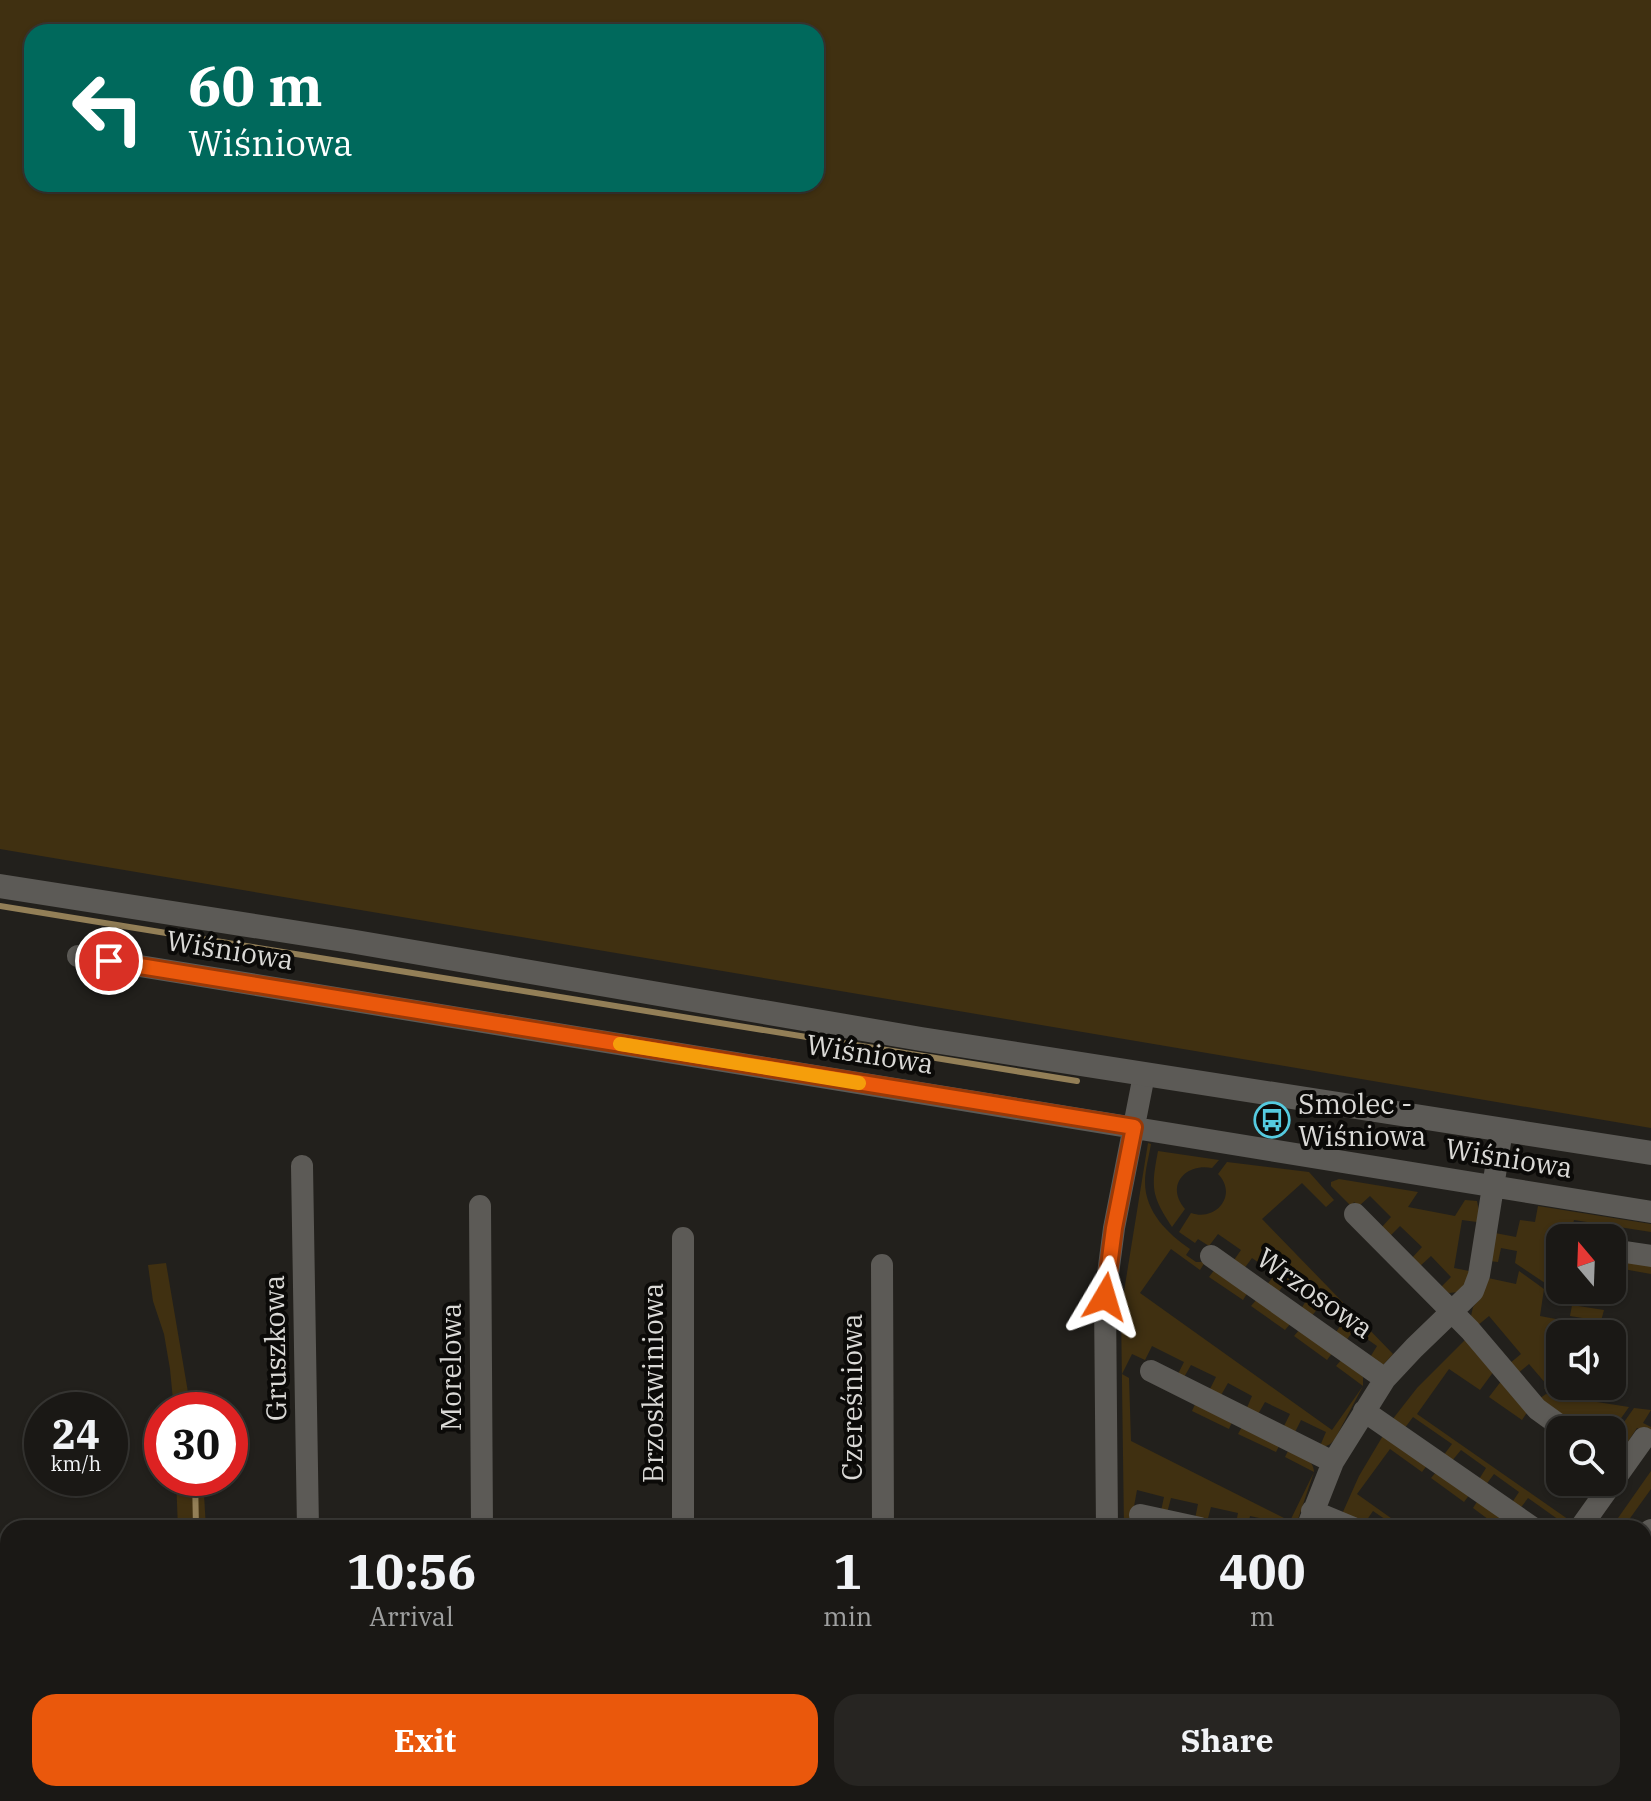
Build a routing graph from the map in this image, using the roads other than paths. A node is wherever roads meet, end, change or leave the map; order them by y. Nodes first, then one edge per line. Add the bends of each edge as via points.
1 (0, 886) edge
2 (78, 956) dead end
3 (1144, 1075) junction
4 (1134, 1127) junction
5 (1502, 1130) junction
6 (1651, 1153) edge
7 (302, 1166) dead end
8 (1493, 1186) junction
9 (480, 1206) dead end
10 (1651, 1212) edge
11 (1355, 1214) dead end
12 (683, 1238) dead end
13 (1626, 1252) edge
14 (1211, 1256) dead end
15 (1651, 1256) edge
16 (882, 1265) dead end
17 (1452, 1312) junction
18 (1151, 1371) dead end
19 (1385, 1379) junction
20 (1364, 1411) junction
21 (1547, 1416) edge
22 (1644, 1438) dead end
23 (1626, 1457) edge
24 (1333, 1462) junction
25 (1599, 1496) edge
26 (1140, 1515) dead end
27 (308, 1520) edge
28 (482, 1520) edge
29 (683, 1520) edge
30 (883, 1520) edge
31 (1107, 1520) edge
32 (1163, 1520) edge
33 (1310, 1520) edge
34 (1521, 1520) edge
35 (1585, 1520) edge

1 - 3 street
2 - 4 street, Wiśniowa
3 - 4 street
3 - 5 street
4 - 8 street, Wiśniowa
4 - 31 street via 1105,1297
5 - 6 street
5 - 8 street, Wrzosowa
7 - 27 street, Gruszkowa
8 - 10 street, Wiśniowa
8 - 17 street, Wrzosowa via 1479,1275 1473,1291
9 - 28 street, Morelowa
11 - 17 street
12 - 29 street, Brzoskwiniowa
13 - 15 street
14 - 19 street, Wrzosowa
16 - 30 street, Czereśniowa
17 - 19 street, Wrzosowa
17 - 21 street
18 - 24 street
19 - 20 street, Wrzosowa
20 - 24 street, Wrzosowa
20 - 34 street
22 - 23 street
24 - 33 street, Wrzosowa
25 - 35 street
26 - 32 street

